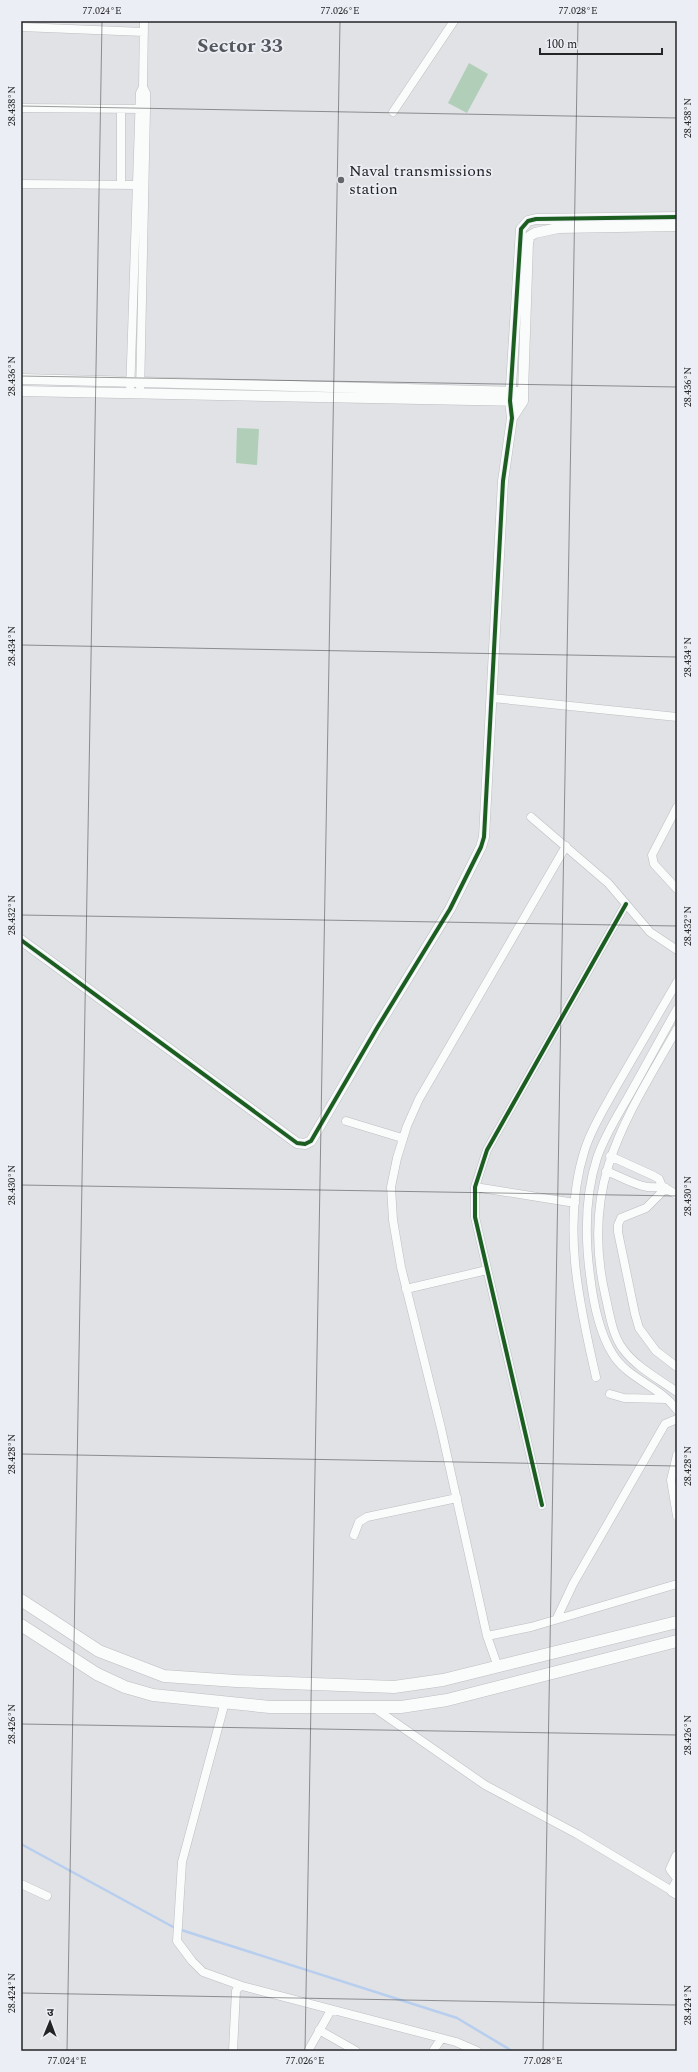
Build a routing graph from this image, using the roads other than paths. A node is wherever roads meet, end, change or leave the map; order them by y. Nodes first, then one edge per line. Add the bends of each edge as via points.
1 (144, 21) edge
2 (454, 21) edge
3 (25, 25) edge
4 (144, 32) junction
5 (21, 108) edge
6 (143, 109) junction
7 (121, 110) junction
8 (393, 112) dead end
9 (21, 184) edge
10 (121, 184) junction
11 (137, 185) junction
12 (677, 217) edge
13 (677, 226) edge
14 (21, 379) edge
15 (130, 382) junction
16 (141, 382) junction
17 (21, 391) edge
18 (135, 394) junction
19 (511, 396) junction
20 (523, 396) junction
21 (512, 418) junction
22 (492, 698) junction
23 (677, 717) edge
24 (677, 807) edge
25 (531, 817) dead end
26 (566, 846) junction
27 (677, 889) edge
28 (626, 904) junction
29 (21, 940) edge
30 (677, 950) edge
31 (677, 982) edge
32 (677, 1009) edge
33 (677, 1029) edge
34 (346, 1121) dead end
35 (402, 1138) junction
36 (597, 1158) junction
37 (609, 1159) junction
38 (606, 1171) junction
39 (475, 1187) junction
40 (664, 1187) junction
41 (677, 1195) edge
42 (575, 1203) junction
43 (588, 1205) junction
44 (599, 1207) junction
45 (487, 1270) junction
46 (406, 1289) junction
47 (677, 1367) edge
48 (596, 1377) dead end
49 (677, 1392) edge
50 (610, 1394) dead end
51 (667, 1399) junction
52 (677, 1410) edge
53 (677, 1419) edge
54 (677, 1454) edge
55 (457, 1498) junction
56 (542, 1505) dead end
57 (677, 1516) edge
58 (354, 1535) dead end
59 (677, 1584) edge
60 (21, 1600) edge
61 (557, 1618) junction
62 (677, 1622) edge
63 (21, 1625) edge
64 (487, 1636) junction
65 (677, 1641) edge
66 (498, 1667) junction
67 (443, 1680) junction
68 (447, 1700) junction
69 (225, 1702) junction
70 (372, 1707) junction
71 (677, 1856) edge
72 (677, 1877) edge
73 (21, 1884) edge
74 (676, 1889) edge
75 (47, 1896) dead end
76 (242, 1986) junction
77 (331, 2010) junction
78 (319, 2030) junction
79 (441, 2039) junction
80 (233, 2051) edge
81 (308, 2051) edge
82 (356, 2051) edge
83 (433, 2051) edge
84 (477, 2051) edge

1 - 4 street
2 - 8 street
3 - 4 street
4 - 6 street via 143,87 146,93
5 - 7 street
6 - 7 street
6 - 11 street
6 - 16 street
7 - 10 street
9 - 10 street
10 - 11 street
11 - 15 street
12 - 19 street via 536,219 524,224 521,229
13 - 20 street via 558,228 530,236
14 - 15 street
15 - 16 street
15 - 18 street
16 - 18 street
16 - 19 street
17 - 18 street
18 - 19 street
19 - 20 street
19 - 21 street
20 - 21 street
21 - 22 street via 504,481
22 - 23 street
22 - 29 street via 482,848 450,909 308,1143 297,1143
24 - 27 street via 652,855 654,864
25 - 26 street
26 - 28 street via 608,883
26 - 35 street via 419,1099
28 - 30 street via 650,932
28 - 39 street via 487,1150
31 - 42 street via 596,1123 585,1149
32 - 36 street via 608,1133
33 - 37 street via 631,1109
34 - 35 street
35 - 46 street via 391,1187 394,1228
36 - 37 street
36 - 43 street
37 - 38 street
37 - 40 street via 654,1176
38 - 40 street via 647,1188
38 - 44 street
39 - 42 street
39 - 45 street via 475,1217
40 - 41 street
40 - 47 street via 646,1208 621,1218 618,1232 639,1328 656,1351
42 - 43 street
42 - 48 street via 577,1286
43 - 44 street
43 - 51 street via 591,1286 605,1340 612,1354 629,1373
44 - 49 street via 598,1253 601,1278 622,1348 642,1367
45 - 46 street
45 - 56 street
46 - 55 street
50 - 51 street via 624,1398
51 - 52 street
53 - 61 street via 665,1424 573,1584
54 - 57 street via 671,1480
55 - 58 street via 368,1517 359,1522
55 - 64 street
59 - 61 street
60 - 67 main road via 99,1651 164,1676 394,1687
61 - 64 street via 516,1631
62 - 66 main road
63 - 69 main road via 97,1674 125,1687 152,1696
64 - 66 street
65 - 68 main road
66 - 67 main road
67 - 68 main road
68 - 70 main road via 401,1707
69 - 70 main road via 270,1707
69 - 76 street via 182,1862 177,1941 203,1972
70 - 74 street via 485,1785
71 - 72 street via 671,1869
73 - 75 street
76 - 77 street
76 - 80 street via 236,1991
77 - 78 street
77 - 79 street
78 - 81 street
78 - 82 street
79 - 83 street
79 - 84 street

